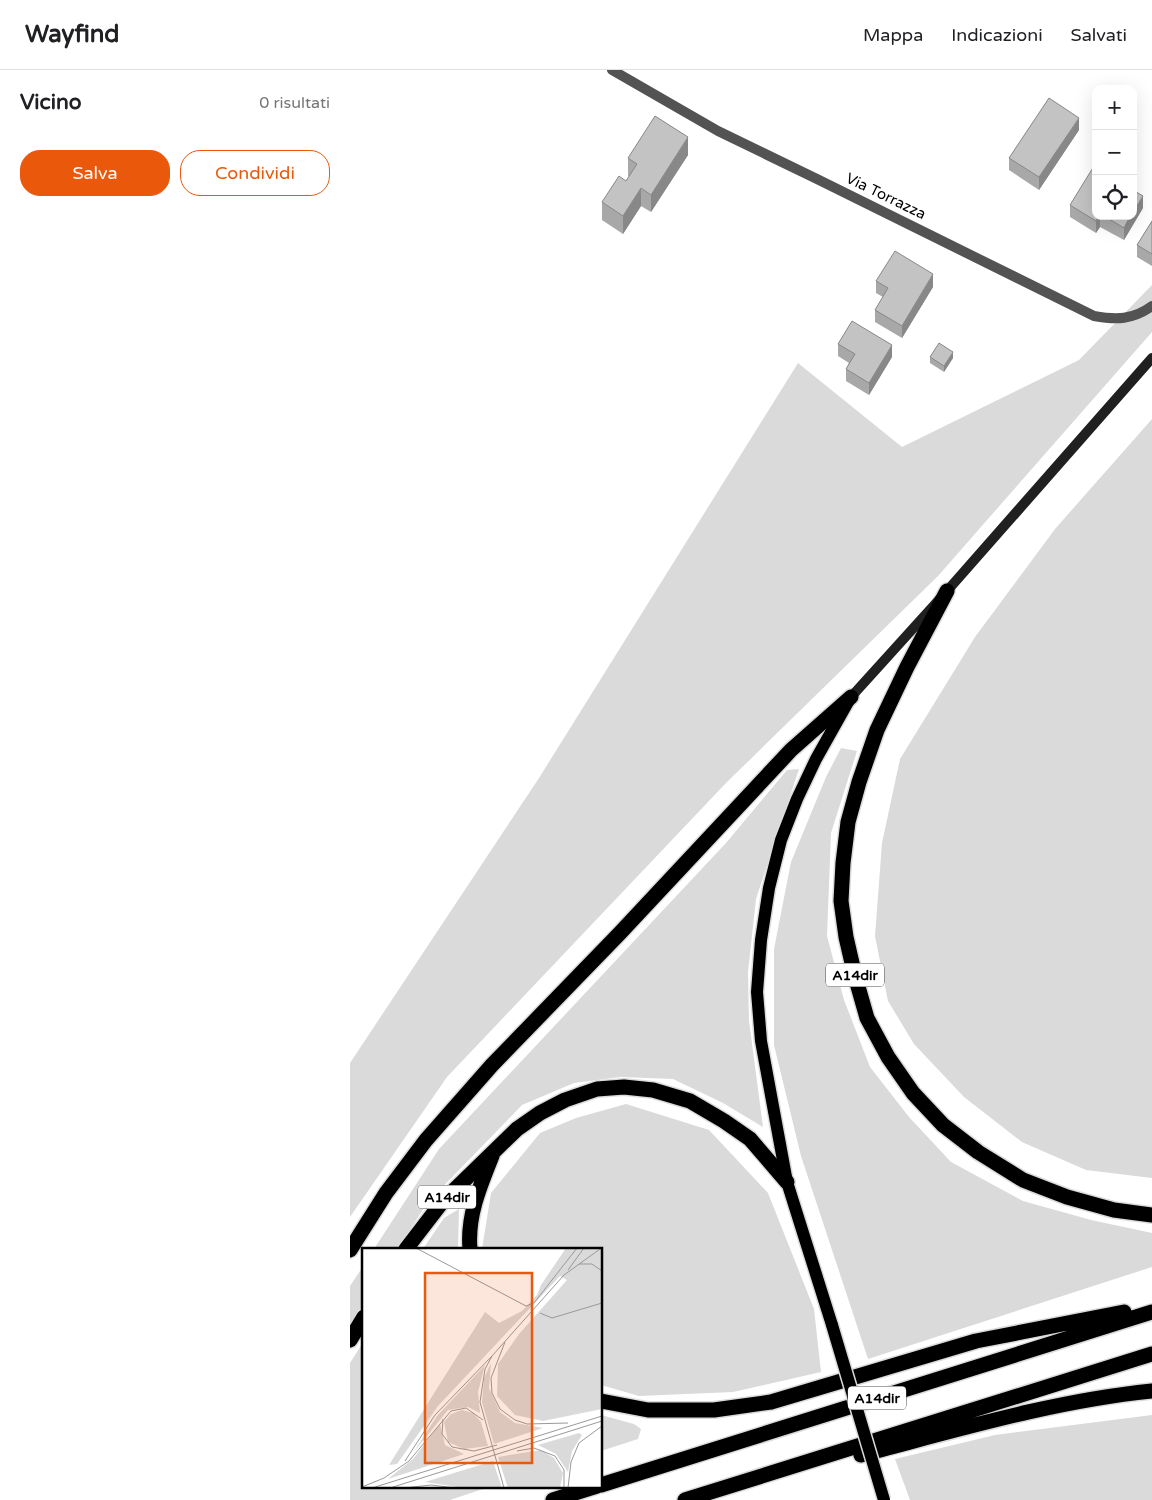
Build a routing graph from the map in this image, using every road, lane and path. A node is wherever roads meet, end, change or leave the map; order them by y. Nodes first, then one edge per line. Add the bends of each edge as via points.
1 (612, 70) edge
2 (1152, 306) edge
3 (1152, 358) edge
4 (947, 590) junction
5 (851, 697) junction
6 (494, 1150) junction
7 (786, 1182) junction
8 (1152, 1215) edge
9 (407, 1248) edge
10 (470, 1248) edge
11 (350, 1250) edge
12 (1152, 1306) edge
13 (1152, 1312) edge
14 (362, 1320) edge
15 (350, 1340) edge
16 (1152, 1354) edge
17 (1152, 1391) edge
18 (602, 1401) edge
19 (602, 1485) edge
20 (591, 1488) edge
21 (689, 1499) edge
22 (553, 1500) edge
23 (884, 1500) edge

1 - 2 street, Via Torrazza via 718,131 1094,316 1128,318
3 - 4 main road, A14dir
4 - 5 main road, A14dir
4 - 8 highway, A14dir via 878,730 848,822 841,901 846,937 867,1018 913,1093 943,1125 978,1152 1023,1180 1058,1193 1114,1210
5 - 7 main road, A14dir via 816,759 781,840 761,940 757,992 761,1041
5 - 11 highway, A14dir via 790,750 492,1065 426,1140 386,1192
6 - 7 highway, A14dir via 517,1129 565,1100 597,1089 653,1090 690,1101 724,1121 750,1139
6 - 9 highway, A14dir via 443,1200
6 - 10 highway, A14dir via 476,1195
7 - 23 main road, A14dir, bridge
12 - 18 highway, A14dir via 976,1341 771,1402 714,1410 648,1410
13 - 19 highway, A14dir
14 - 15 highway
16 - 21 highway, A14dir
17 - 21 highway, A14dir via 1024,1413
20 - 22 highway

